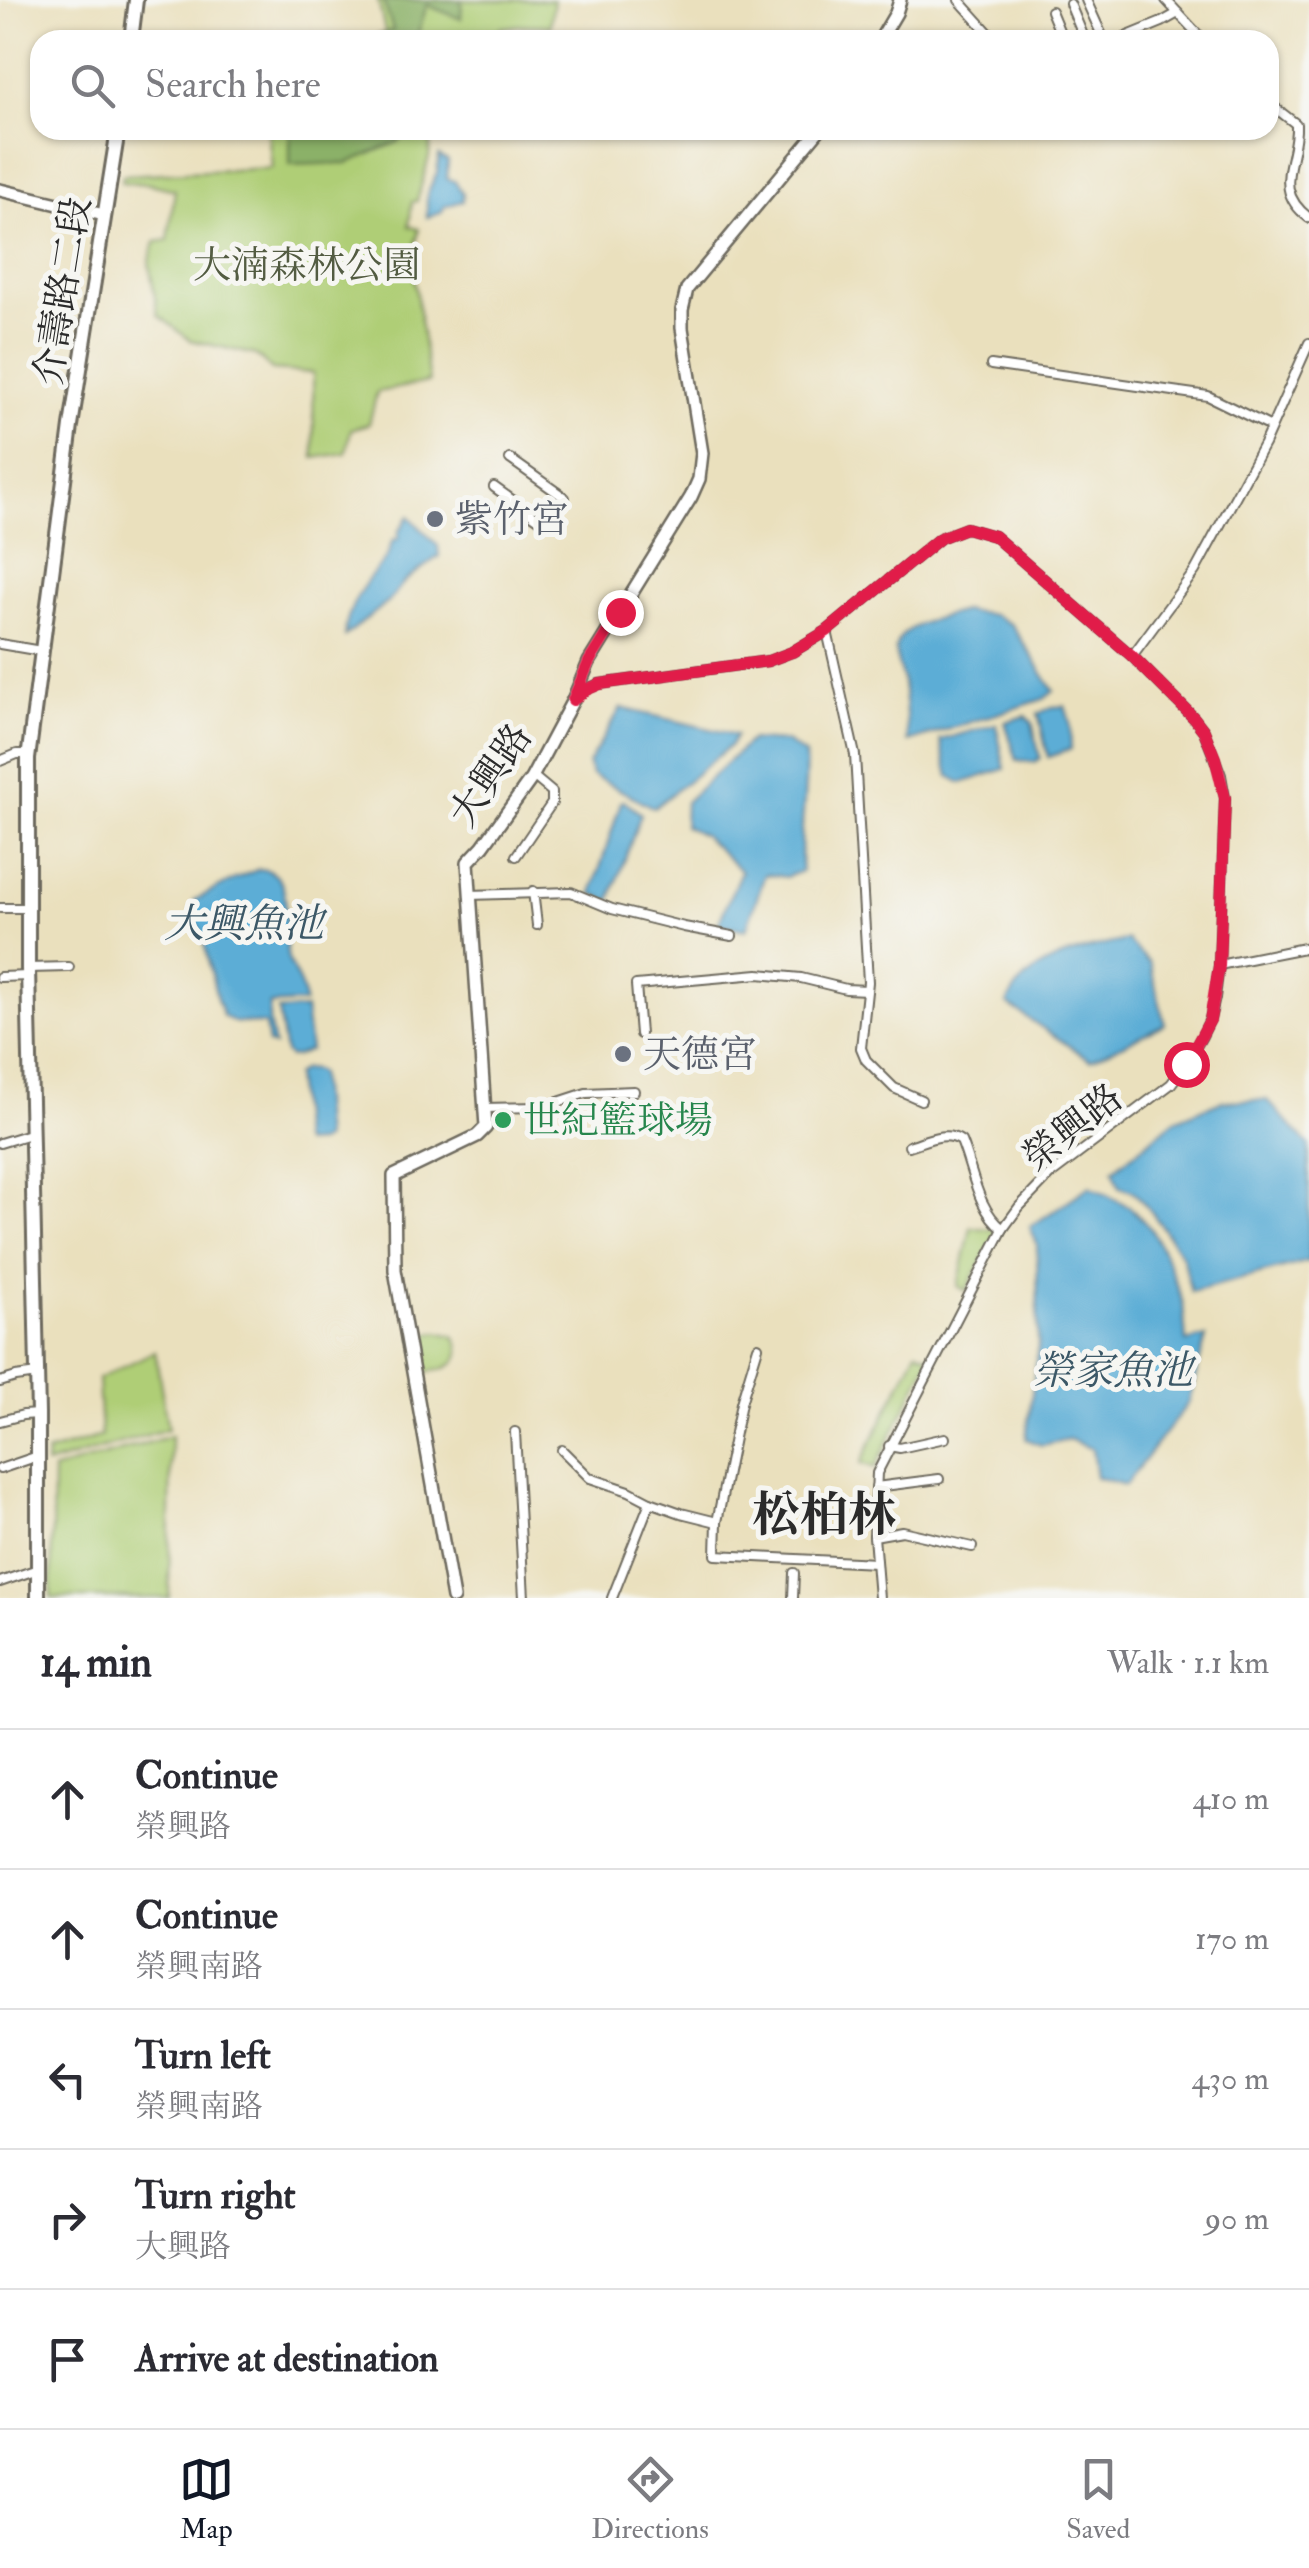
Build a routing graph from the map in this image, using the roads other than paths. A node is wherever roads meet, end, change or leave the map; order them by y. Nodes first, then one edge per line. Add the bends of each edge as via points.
1 (136, 0) edge
2 (900, 0) edge
3 (960, 0) edge
4 (1086, 0) edge
5 (1166, 0) edge
6 (1070, 4) dead end
7 (1051, 11) dead end
8 (1178, 13) junction
9 (132, 30) edge
10 (886, 30) edge
11 (986, 30) edge
12 (1059, 30) edge
13 (1082, 30) edge
14 (1100, 30) edge
15 (1142, 30) edge
16 (1194, 30) edge
17 (1279, 111) edge
18 (116, 140) edge
19 (811, 140) edge
20 (0, 190) edge
21 (104, 215) junction
22 (1309, 218) edge
23 (1307, 350) edge
24 (991, 364) dead end
25 (1271, 427) junction
26 (510, 459) dead end
27 (494, 487) dead end
28 (564, 498) dead end
29 (543, 522) dead end
30 (827, 631) junction
31 (0, 644) edge
32 (41, 651) junction
33 (1132, 656) junction
34 (573, 700) junction
35 (28, 754) junction
36 (0, 761) edge
37 (533, 776) junction
38 (516, 856) dead end
39 (533, 892) junction
40 (469, 895) junction
41 (0, 908) edge
42 (28, 908) junction
43 (537, 925) dead end
44 (732, 936) dead end
45 (1309, 948) edge
46 (1219, 966) junction
47 (70, 967) dead end
48 (28, 972) junction
49 (0, 976) edge
50 (867, 990) junction
51 (640, 1034) dead end
52 (634, 1090) dead end
53 (921, 1100) dead end
54 (484, 1108) junction
55 (33, 1132) junction
56 (0, 1142) edge
57 (909, 1146) dead end
58 (1003, 1228) junction
59 (758, 1347) dead end
60 (37, 1374) junction
61 (0, 1382) edge
62 (38, 1414) junction
63 (0, 1421) edge
64 (514, 1432) dead end
65 (945, 1438) dead end
66 (889, 1446) junction
67 (562, 1450) dead end
68 (38, 1456) junction
69 (0, 1469) edge
70 (940, 1478) dead end
71 (876, 1487) junction
72 (650, 1502) junction
73 (717, 1522) junction
74 (874, 1536) junction
75 (972, 1547) dead end
76 (876, 1563) junction
77 (38, 1569) junction
78 (794, 1573) dead end
79 (0, 1582) edge
80 (38, 1598) edge
81 (453, 1598) edge
82 (524, 1598) edge
83 (612, 1598) edge
84 (794, 1598) edge
85 (879, 1598) edge

1 - 9 main road
2 - 10 street
3 - 11 street
4 - 14 street
5 - 8 street
6 - 13 street
7 - 12 street
8 - 15 street
8 - 16 street
17 - 22 street via 1296,124 1286,180
18 - 21 main road, 介壽路二段
19 - 34 street, 大興路 via 688,289 682,328 702,453 699,478
20 - 21 street
21 - 32 main road, 介壽路二段
23 - 25 street
24 - 25 street via 1208,396
25 - 33 street via 1195,572
26 - 28 street
27 - 29 street
30 - 33 street, 榮興路 via 940,538 966,528 994,536
30 - 34 street via 768,661 600,684
30 - 50 street via 855,756
31 - 32 street
32 - 35 main road, 介壽路二段
33 - 46 street, 榮興路 via 1204,731 1220,776 1225,798
34 - 37 street, 大興路
35 - 36 street
35 - 42 main road, 介壽路二段
37 - 38 street via 552,792 552,802
37 - 40 street, 大興路 via 468,862
39 - 40 street
39 - 43 street
39 - 44 street via 572,892 612,909
40 - 54 street, 大興路
41 - 42 street
42 - 48 main road, 介壽路二段
45 - 46 street
46 - 58 street, 榮興路 via 1210,1020 1171,1084 1050,1175
47 - 48 street
48 - 49 street
48 - 55 main road, 介壽路二段
50 - 51 street via 758,974 636,985
50 - 53 street via 860,1048 894,1088
52 - 54 street via 586,1093 542,1107
54 - 81 street via 486,1126 477,1136 394,1176 395,1270
55 - 56 street
55 - 60 main road, 介壽路二段
57 - 58 street via 946,1135 961,1142 985,1208
58 - 66 street, 榮興路
59 - 73 street
60 - 61 street
60 - 62 main road, 介壽路二段
62 - 63 street
62 - 68 main road, 介壽路二段
64 - 82 street
65 - 66 street
66 - 71 street, 榮興路
67 - 72 street via 590,1478
68 - 69 street
68 - 77 main road, 介壽路二段
70 - 71 street
71 - 74 street, 榮興路
72 - 73 street
72 - 83 street
73 - 76 street via 716,1554
74 - 75 street via 902,1531
74 - 76 street, 榮興路
76 - 85 street, 榮興路
77 - 79 street
77 - 80 main road, 介壽路二段
78 - 84 street

